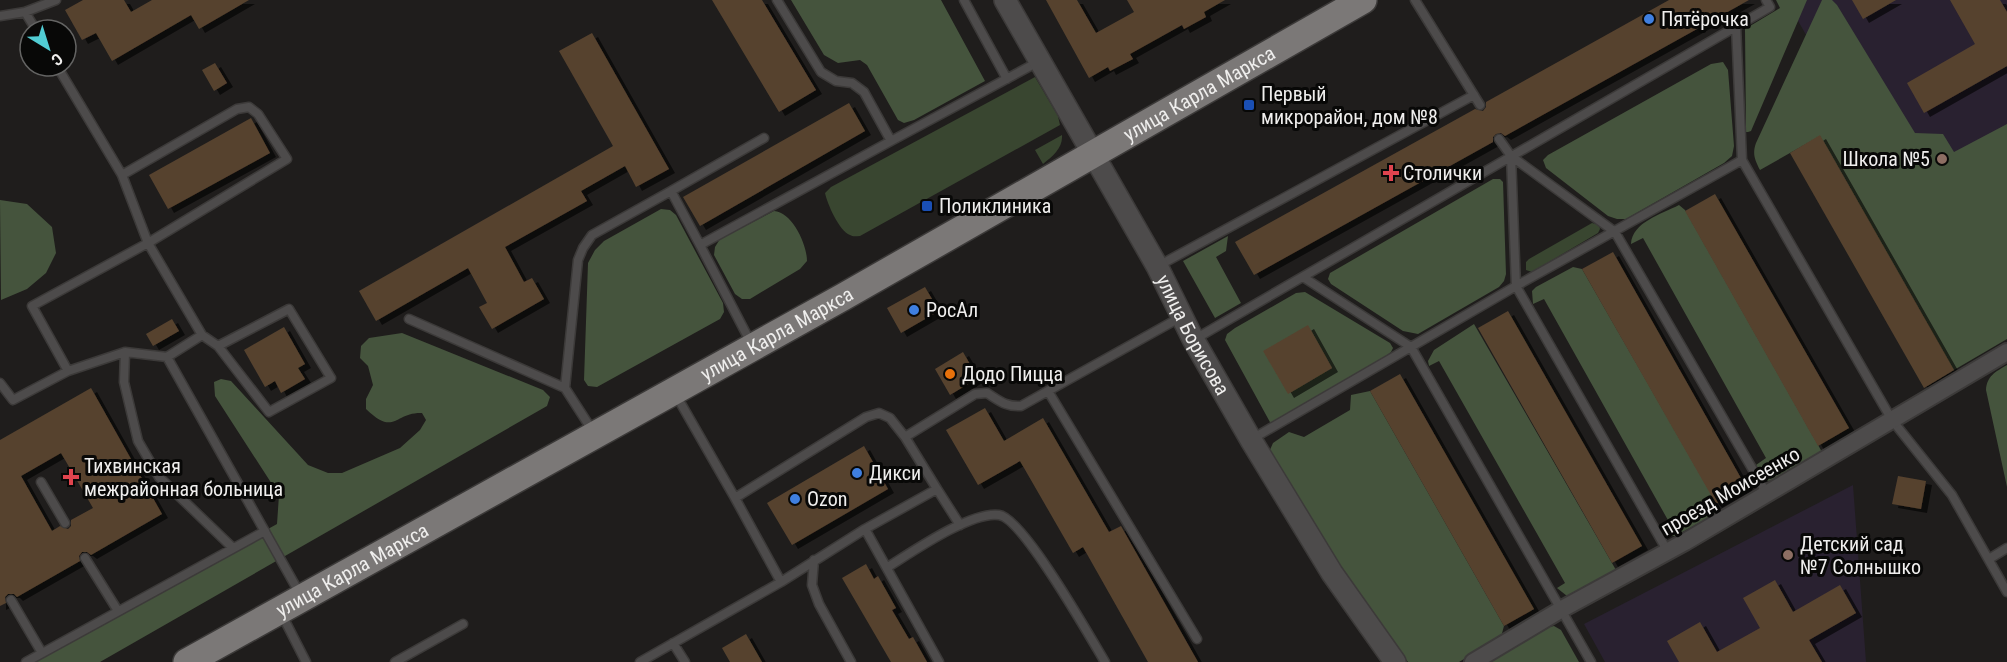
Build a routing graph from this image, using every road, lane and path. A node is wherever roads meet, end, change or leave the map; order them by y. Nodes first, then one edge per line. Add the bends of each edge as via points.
1 (56, 0) edge
2 (777, 0) edge
3 (964, 0) edge
4 (1005, 0) edge
5 (1363, 0) edge
6 (1415, 0) edge
7 (1766, 0) edge
8 (25, 12) junction
9 (0, 16) edge
10 (29, 18) edge
11 (1736, 26) junction
12 (1040, 61) junction
13 (64, 78) edge
14 (1007, 79) junction
15 (1474, 94) junction
16 (1480, 105) dead end
17 (764, 138) dead end
18 (1499, 139) dead end
19 (891, 141) junction
20 (1094, 155) junction
21 (1511, 156) junction
22 (1742, 160) junction
23 (122, 175) junction
24 (671, 191) junction
25 (1615, 232) junction
26 (148, 243) junction
27 (700, 245) junction
28 (1157, 266) junction
29 (1304, 277) junction
30 (1516, 286) junction
31 (1181, 317) junction
32 (409, 319) dead end
33 (202, 334) junction
34 (1193, 339) junction
35 (218, 346) junction
36 (1411, 347) junction
37 (753, 348) junction
38 (125, 352) junction
39 (2007, 352) edge
40 (167, 357) junction
41 (68, 371) junction
42 (0, 383) edge
43 (565, 388) junction
44 (1048, 391) junction
45 (674, 392) junction
46 (1892, 420) junction
47 (595, 435) junction
48 (905, 436) junction
49 (1251, 440) junction
50 (40, 482) dead end
51 (937, 489) junction
52 (1767, 494) junction
53 (735, 498) junction
54 (65, 524) dead end
55 (960, 525) junction
56 (865, 529) junction
57 (265, 531) junction
58 (233, 548) junction
59 (2007, 548) edge
60 (1668, 552) junction
61 (85, 558) dead end
62 (1989, 559) junction
63 (814, 560) junction
64 (888, 567) junction
65 (781, 582) junction
66 (2007, 592) edge
67 (11, 600) dead end
68 (291, 603) junction
69 (1562, 609) junction
70 (118, 611) junction
71 (463, 624) dead end
72 (1197, 639) dead end
73 (674, 643) junction
74 (42, 653) junction
75 (26, 662) edge
76 (187, 662) edge
77 (306, 662) edge
78 (395, 662) edge
79 (640, 662) edge
80 (685, 662) edge
81 (851, 662) edge
82 (939, 662) edge
83 (1105, 662) edge
84 (1395, 662) edge
85 (1473, 662) edge
86 (1591, 662) edge

1 - 8 lane
2 - 19 lane via 821,72 836,81 852,83 864,92
3 - 14 lane
4 - 12 street, улица Борисова
5 - 20 main road, улица Карла Маркса
6 - 15 lane
7 - 11 lane via 1770,6
8 - 9 lane
8 - 10 lane
11 - 21 lane
11 - 22 lane
12 - 14 lane
12 - 20 street, улица Борисова
13 - 23 lane
14 - 19 lane
15 - 16 lane
15 - 28 lane
17 - 24 lane
18 - 21 lane
19 - 27 lane
20 - 28 street, улица Борисова
20 - 37 main road, улица Карла Маркса
21 - 25 lane
21 - 29 lane
21 - 30 lane
22 - 25 lane
22 - 46 lane
23 - 26 lane
23 - 26 lane via 237,109 249,107 258,114 287,159
24 - 27 lane
24 - 43 lane via 592,235 583,248 578,260
25 - 30 lane
25 - 52 lane
26 - 33 lane
26 - 41 lane via 32,306
27 - 37 lane
28 - 31 street, улица Борисова
29 - 34 lane
29 - 36 lane
30 - 36 lane
30 - 60 lane
31 - 34 street, улица Борисова
31 - 44 lane
32 - 43 lane
33 - 35 lane
33 - 40 lane
34 - 49 street, улица Борисова
35 - 35 lane via 269,412 332,378 289,309
36 - 49 lane
36 - 69 lane
37 - 45 main road, улица Карла Маркса
38 - 40 lane
38 - 41 lane
38 - 58 lane via 124,382 138,441 159,477
39 - 46 street, проезд Моисеенко
40 - 57 lane
41 - 42 lane via 13,400
43 - 47 lane
44 - 48 lane via 1021,406 1010,407 987,393 975,394
44 - 72 lane
45 - 47 main road, улица Карла Маркса
45 - 53 lane
46 - 52 street, проезд Моисеенко
46 - 62 lane via 1952,495
47 - 68 main road, улица Карла Маркса
48 - 51 lane
48 - 53 lane via 890,418 879,413 866,417
49 - 84 street, улица Борисова via 1332,573
50 - 54 lane
51 - 55 lane
51 - 56 lane
52 - 60 street, проезд Моисеенко
53 - 65 lane
55 - 64 lane
55 - 83 lane via 1000,515 1013,523 1069,601
56 - 63 lane
56 - 64 lane
57 - 58 lane
57 - 68 lane
58 - 70 lane
59 - 62 lane
60 - 69 street, проезд Моисеенко
61 - 70 lane
62 - 66 lane
63 - 65 lane
63 - 81 lane via 812,585
64 - 82 lane
65 - 73 lane
67 - 74 lane
68 - 76 main road, улица Карла Маркса
68 - 77 lane
69 - 85 street, проезд Моисеенко
69 - 86 lane
70 - 74 lane
71 - 78 lane
73 - 79 lane
73 - 80 lane
74 - 75 lane

